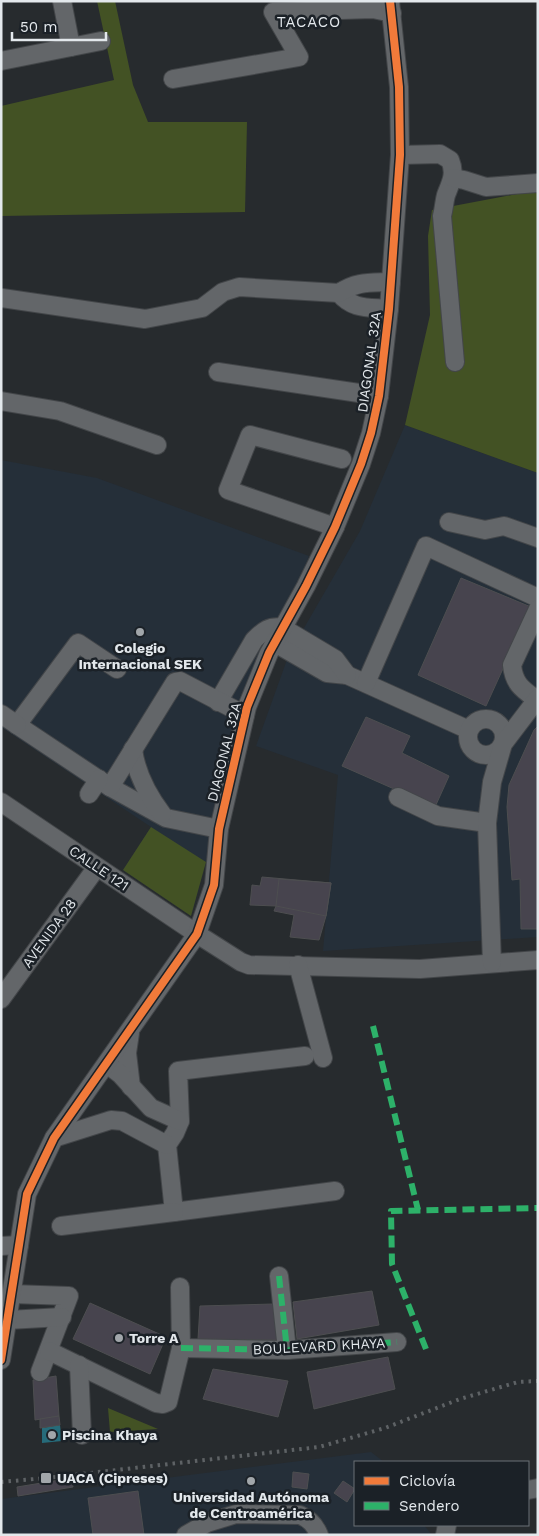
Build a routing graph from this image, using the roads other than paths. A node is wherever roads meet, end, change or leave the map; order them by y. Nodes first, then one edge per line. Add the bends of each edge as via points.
1 (62, 1) edge
2 (269, 7) edge
3 (391, 7) edge
4 (101, 41) dead end
5 (71, 47) junction
6 (1, 60) edge
7 (173, 79) dead end
8 (400, 156) junction
9 (453, 178) junction
10 (538, 183) edge
11 (391, 282) junction
12 (339, 293) junction
13 (2, 298) edge
14 (388, 309) junction
15 (455, 362) dead end
16 (218, 372) dead end
17 (379, 396) junction
18 (1, 401) edge
19 (157, 445) dead end
20 (342, 459) dead end
21 (449, 522) dead end
22 (335, 527) junction
23 (538, 538) edge
24 (538, 598) edge
25 (538, 609) edge
26 (279, 635) junction
27 (117, 669) dead end
28 (366, 683) junction
29 (537, 699) edge
30 (218, 702) junction
31 (1, 714) edge
32 (245, 715) junction
33 (17, 725) junction
34 (469, 730) junction
35 (503, 744) junction
36 (134, 749) junction
37 (105, 783) junction
38 (89, 794) dead end
39 (398, 797) dead end
40 (2, 805) edge
41 (166, 818) junction
42 (486, 823) junction
43 (218, 829) junction
44 (97, 867) junction
45 (197, 934) junction
46 (538, 960) edge
47 (492, 963) junction
48 (298, 965) junction
49 (1, 999) edge
50 (130, 1032) junction
51 (107, 1064) junction
52 (131, 1087) junction
53 (180, 1121) junction
54 (54, 1138) junction
55 (167, 1145) junction
56 (335, 1191) dead end
57 (174, 1212) junction
58 (61, 1226) dead end
59 (19, 1245) junction
60 (1, 1246) edge
61 (279, 1276) dead end
62 (180, 1287) dead end
63 (12, 1294) junction
64 (62, 1317) junction
65 (8, 1320) junction
66 (397, 1342) dead end
67 (181, 1348) junction
68 (287, 1350) junction
69 (48, 1351) junction
70 (1, 1360) edge
71 (79, 1365) junction
72 (40, 1372) dead end
73 (82, 1435) dead end
74 (186, 1535) edge
75 (319, 1535) edge

1 - 5 street
2 - 3 street
2 - 7 street via 299,57
3 - 8 street, DIAGONAL 32A via 399,87
4 - 5 street
5 - 6 street
8 - 9 street via 440,154 450,160
8 - 11 street, DIAGONAL 32A
9 - 10 street via 486,187
9 - 15 street via 442,216
11 - 12 street via 360,283
11 - 14 street, DIAGONAL 32A
12 - 13 street via 239,287 223,292 202,308 145,319
12 - 14 street via 346,302 356,306
14 - 17 street, DIAGONAL 32A
16 - 17 street
17 - 22 street, DIAGONAL 32A via 361,464
18 - 19 street via 60,411
20 - 22 street via 250,435 228,490
21 - 23 street via 485,530 504,526
22 - 26 street, DIAGONAL 32A
24 - 28 street via 426,546
25 - 29 street via 512,664 513,675 520,687
26 - 28 street via 327,673 346,675
26 - 30 street via 274,626 261,632
26 - 32 street, DIAGONAL 32A
27 - 33 street via 78,643
28 - 34 street
29 - 35 street
30 - 32 street
30 - 36 street via 180,681 175,682
31 - 33 street
32 - 43 street, DIAGONAL 32A
33 - 37 street
34 - 35 street via 476,721 493,720 504,733
34 - 35 street via 470,747 479,754 490,755
35 - 42 street via 492,782
36 - 37 street
36 - 41 street via 135,766 144,786
37 - 38 street
37 - 41 street
39 - 42 street via 438,816
40 - 44 street, CALLE 121
41 - 43 street
42 - 47 street
43 - 45 street, DIAGONAL 32A via 214,885
44 - 45 street, CALLE 121
44 - 49 street, AVENIDA 28
45 - 48 street, CALLE 121 via 249,965
45 - 50 street, DIAGONAL 32A
46 - 47 street, CALLE 121
47 - 48 street, CALLE 121 via 420,969
48 - 53 street via 314,1057 178,1071
50 - 51 street, DIAGONAL 32A
50 - 52 street
51 - 52 street
51 - 54 street, DIAGONAL 32A
52 - 53 street via 151,1108
53 - 55 street via 176,1134
54 - 55 street via 111,1120 122,1121
54 - 59 street, DIAGONAL 32A via 27,1194
55 - 57 street
56 - 57 street
57 - 58 street
59 - 60 street
59 - 63 street, DIAGONAL 32A
61 - 68 street
62 - 67 street
63 - 64 street via 69,1296
63 - 65 street, DIAGONAL 32A
64 - 65 street
64 - 69 street
65 - 70 street, DIAGONAL 32A
66 - 68 street, BOULEVARD KHAYA
67 - 68 street, BOULEVARD KHAYA
67 - 71 street via 168,1402 163,1404
69 - 71 street
69 - 72 street
71 - 73 street
74 - 75 street via 207,1523 236,1514 300,1515 309,1519

